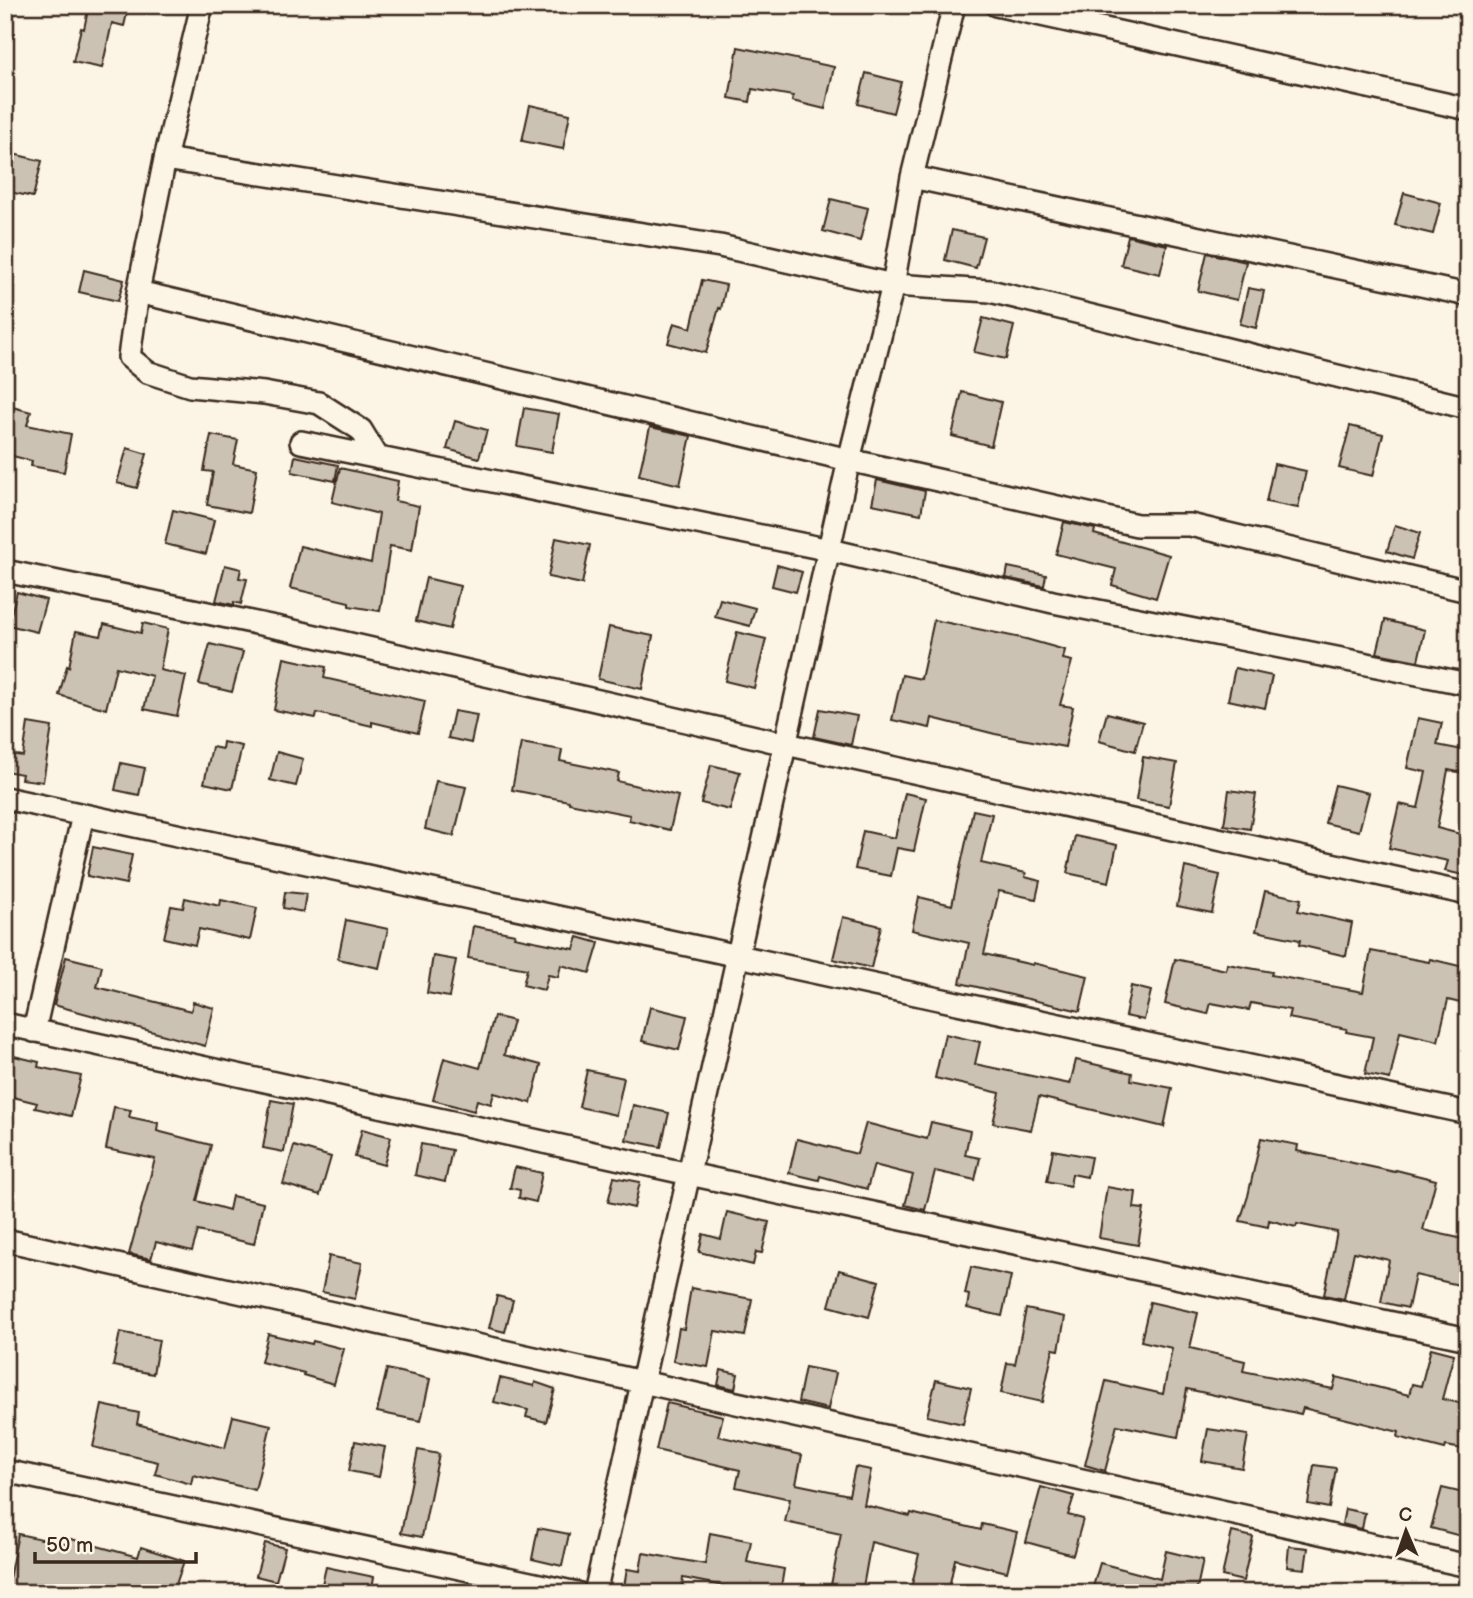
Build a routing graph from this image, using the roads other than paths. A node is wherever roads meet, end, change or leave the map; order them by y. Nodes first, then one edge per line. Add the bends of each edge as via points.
1 (202, 5) edge
2 (954, 5) edge
3 (996, 5) edge
4 (1468, 109) edge
5 (164, 159) junction
6 (912, 177) junction
7 (893, 285) junction
8 (138, 292) junction
9 (1468, 295) edge
10 (1468, 408) edge
11 (301, 442) dead end
12 (379, 458) junction
13 (849, 460) junction
14 (830, 550) junction
15 (5, 571) edge
16 (1468, 591) edge
17 (1468, 684) edge
18 (786, 744) junction
19 (5, 798) edge
20 (83, 815) junction
21 (1468, 894) edge
22 (738, 956) junction
23 (5, 1024) edge
24 (34, 1031) junction
25 (1468, 1113) edge
26 (690, 1174) junction
27 (5, 1240) edge
28 (1468, 1339) edge
29 (643, 1382) junction
30 (5, 1471) edge
31 (1468, 1566) edge
32 (577, 1593) edge
33 (595, 1593) edge

1 - 5 street
2 - 6 street
3 - 4 street
5 - 7 street via 720,246
5 - 8 street
6 - 7 street
6 - 9 street
7 - 10 street via 990,291
7 - 13 street
8 - 12 street via 129,357 147,372 190,386 319,403 361,430
8 - 13 street
11 - 12 street
12 - 14 street
13 - 14 street
13 - 16 street via 1137,525 1190,525
14 - 17 street via 1053,602
14 - 18 street
15 - 18 street via 285,629
18 - 21 street
18 - 22 street
19 - 20 street
20 - 22 street
20 - 24 street
22 - 25 street
22 - 26 street
23 - 24 street
24 - 26 street
26 - 28 street
26 - 29 street
27 - 29 street
29 - 31 street
29 - 33 street
30 - 32 street

